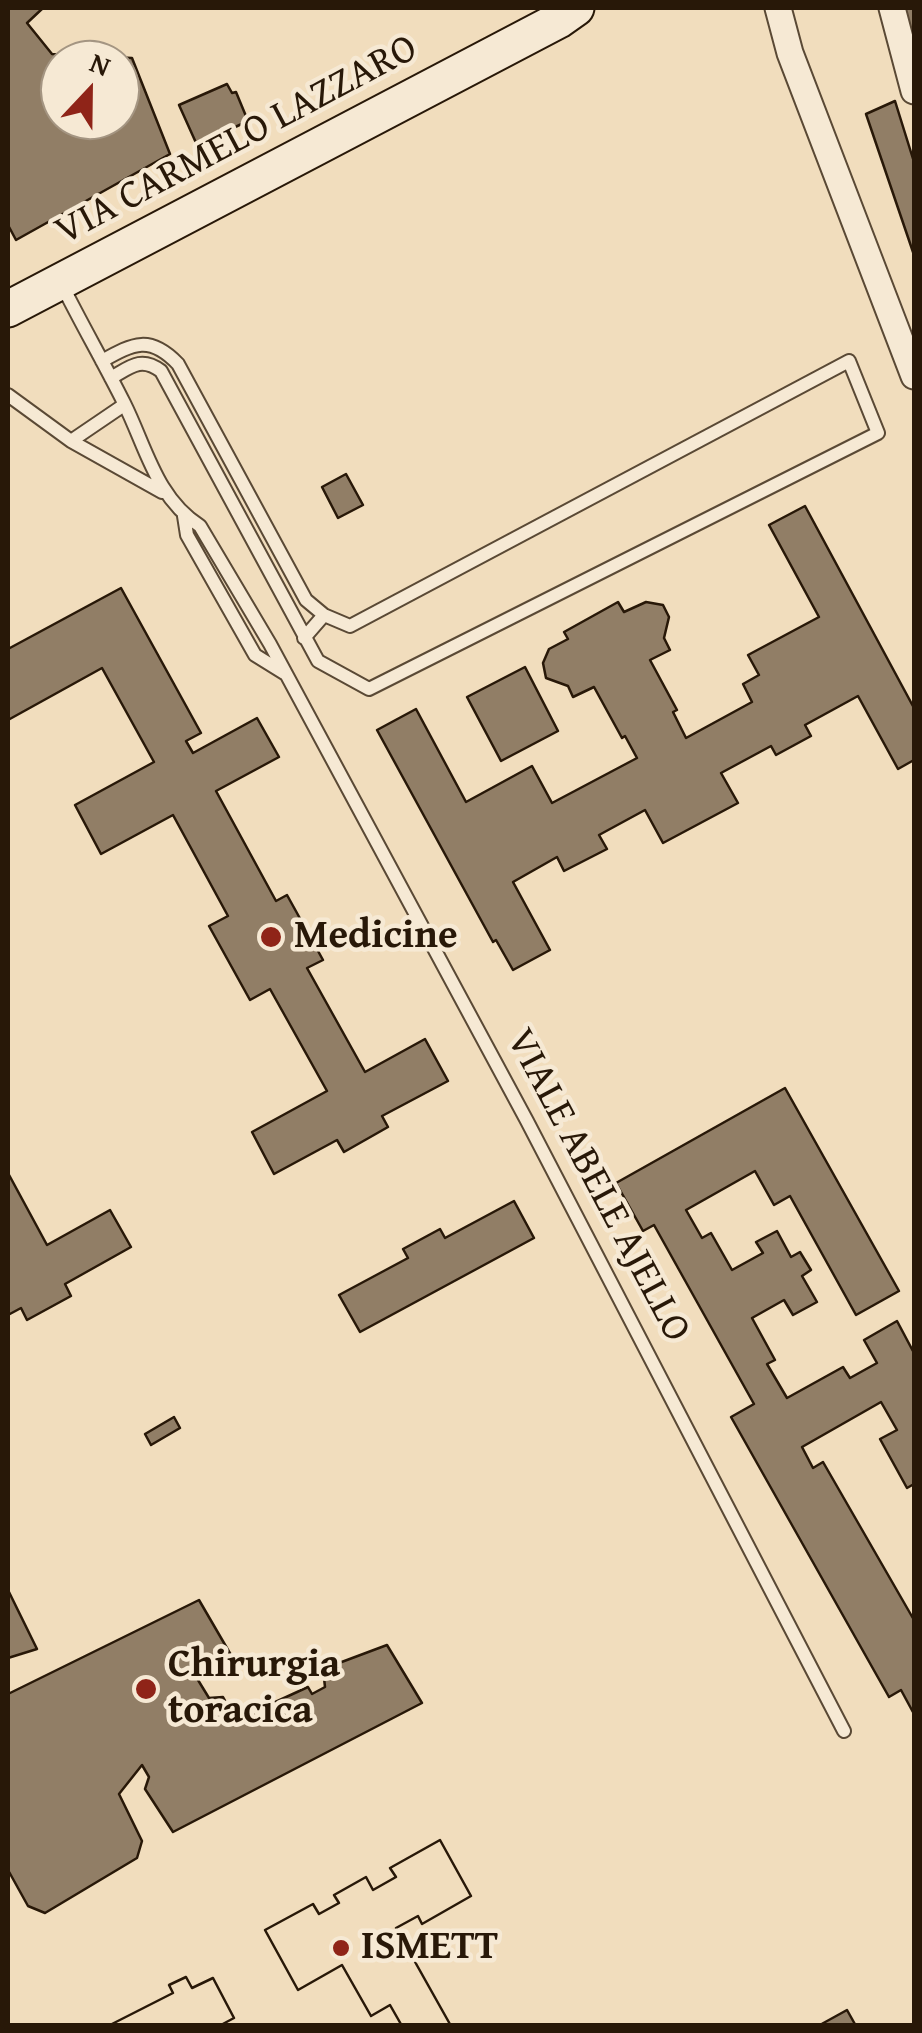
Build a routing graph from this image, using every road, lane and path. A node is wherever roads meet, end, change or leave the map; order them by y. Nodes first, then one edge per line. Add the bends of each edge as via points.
1 (764, 8) edge
2 (778, 8) edge
3 (892, 8) edge
4 (568, 12) edge
5 (790, 53) junction
6 (914, 91) edge
7 (60, 282) junction
8 (8, 309) edge
9 (102, 361) junction
10 (914, 376) edge
11 (110, 378) junction
12 (8, 396) edge
13 (124, 404) junction
14 (72, 441) junction
15 (164, 493) junction
16 (324, 615) junction
17 (304, 638) junction
18 (844, 1732) dead end

1 - 5 street
2 - 5 street
3 - 6 street
4 - 7 street, VIA CARMELO LAZZARO
5 - 10 street
7 - 8 street, VIA CARMELO LAZZARO
7 - 9 lane
9 - 11 lane
9 - 16 lane via 130,345 150,344 178,364 306,600
11 - 13 lane
11 - 17 lane via 138,362 161,371
12 - 14 lane
13 - 14 lane
13 - 15 lane
14 - 15 lane
15 - 18 lane, VIALE ABELE AJELLO via 184,516 187,535 255,655 286,674
16 - 17 lane
16 - 17 lane via 350,626 848,360 878,433 369,690 318,661

